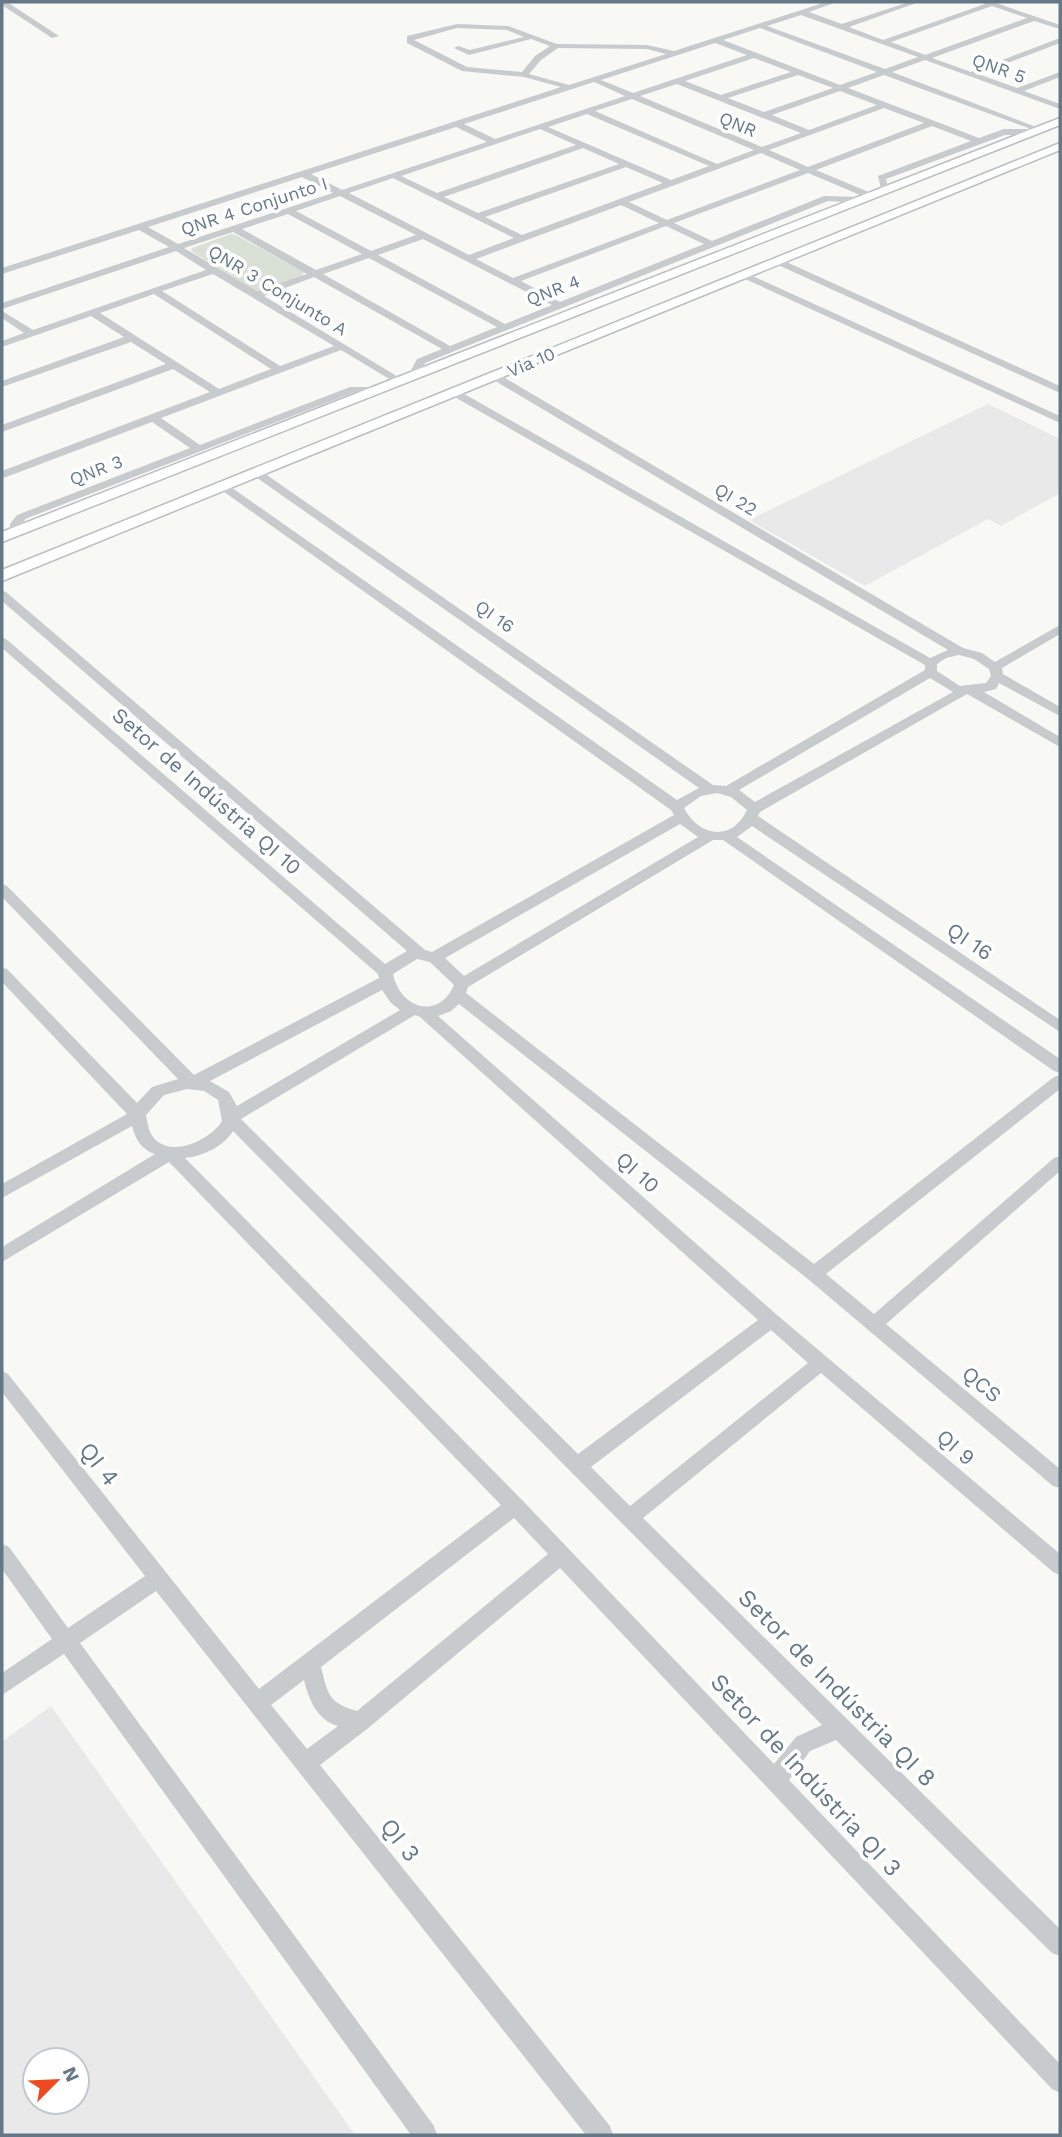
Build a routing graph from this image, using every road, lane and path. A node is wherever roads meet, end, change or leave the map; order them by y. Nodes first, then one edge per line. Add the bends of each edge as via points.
1 (2, 2) edge
2 (833, 2) edge
3 (915, 2) edge
4 (989, 3) edge
5 (801, 12) junction
6 (1035, 19) junction
7 (761, 26) junction
8 (842, 27) junction
9 (1060, 27) edge
10 (55, 36) dead end
11 (531, 37) junction
12 (715, 40) junction
13 (1060, 40) edge
14 (884, 42) junction
15 (556, 46) junction
16 (458, 48) dead end
17 (673, 54) junction
18 (755, 55) junction
19 (927, 58) junction
20 (798, 72) junction
21 (886, 72) junction
22 (972, 74) junction
23 (1060, 74) edge
24 (524, 75) junction
25 (593, 79) junction
26 (678, 81) junction
27 (568, 87) junction
28 (840, 88) junction
29 (1017, 91) junction
30 (632, 96) junction
31 (721, 98) junction
32 (884, 105) junction
33 (588, 111) junction
34 (765, 116) junction
35 (1047, 119) edge
36 (1060, 121) edge
37 (932, 123) junction
38 (456, 124) junction
39 (542, 127) junction
40 (809, 133) junction
41 (978, 141) junction
42 (495, 142) junction
43 (584, 145) junction
44 (1060, 146) edge
45 (762, 151) junction
46 (959, 160) junction
47 (627, 164) junction
48 (718, 167) junction
49 (807, 170) junction
50 (1000, 172) junction
51 (304, 174) junction
52 (395, 176) junction
53 (919, 177) junction
54 (672, 184) junction
55 (884, 191) junction
56 (952, 191) junction
57 (341, 194) junction
58 (438, 196) junction
59 (866, 198) junction
60 (622, 202) junction
61 (290, 211) junction
62 (479, 216) junction
63 (667, 223) junction
64 (140, 226) junction
65 (235, 229) junction
66 (422, 236) junction
67 (522, 239) junction
68 (713, 245) junction
69 (177, 248) junction
70 (369, 256) junction
71 (469, 258) junction
72 (779, 262) junction
73 (215, 270) junction
74 (2, 271) edge
75 (315, 275) junction
76 (746, 276) junction
77 (513, 281) junction
78 (158, 292) junction
79 (256, 295) junction
80 (852, 295) junction
81 (2, 306) edge
82 (561, 306) junction
83 (577, 310) junction
84 (823, 311) junction
85 (93, 313) junction
86 (2, 314) edge
87 (504, 327) junction
88 (531, 330) junction
89 (604, 332) junction
90 (31, 333) junction
91 (132, 338) junction
92 (2, 344) edge
93 (342, 346) junction
94 (449, 349) junction
95 (555, 352) junction
96 (174, 365) junction
97 (279, 370) junction
98 (496, 377) junction
99 (407, 378) junction
100 (2, 384) edge
101 (377, 390) junction
102 (1060, 390) edge
103 (218, 393) junction
104 (455, 393) junction
105 (153, 418) junction
106 (1060, 420) edge
107 (2, 429) edge
108 (199, 449) junction
109 (2, 460) edge
110 (185, 467) junction
111 (15, 470) junction
112 (257, 474) junction
113 (2, 475) edge
114 (224, 487) junction
115 (181, 504) junction
116 (73, 511) junction
117 (112, 529) junction
118 (9, 535) edge
119 (2, 576) edge
120 (2, 596) edge
121 (1060, 629) edge
122 (2, 642) edge
123 (959, 651) junction
124 (931, 668) junction
125 (996, 672) junction
126 (968, 691) junction
127 (1060, 712) edge
128 (1060, 743) edge
129 (710, 789) junction
130 (729, 790) junction
131 (679, 812) junction
132 (753, 814) junction
133 (726, 836) junction
134 (708, 837) junction
135 (2, 888) edge
136 (428, 955) junction
137 (2, 973) edge
138 (386, 977) junction
139 (461, 990) junction
140 (419, 1012) junction
141 (1060, 1027) edge
142 (1060, 1067) edge
143 (1060, 1081) edge
144 (192, 1083) junction
145 (138, 1115) junction
146 (230, 1118) junction
147 (170, 1153) junction
148 (1060, 1162) edge
149 (2, 1192) edge
150 (2, 1255) edge
151 (814, 1274) junction
152 (771, 1320) junction
153 (874, 1324) junction
154 (822, 1362) junction
155 (2, 1379) edge
156 (577, 1466) junction
157 (1060, 1480) edge
158 (515, 1506) junction
159 (630, 1517) junction
160 (2, 1553) edge
161 (561, 1555) junction
162 (1060, 1566) edge
163 (157, 1579) junction
164 (65, 1642) junction
165 (310, 1663) junction
166 (2, 1685) edge
167 (258, 1702) junction
168 (360, 1722) junction
169 (839, 1728) junction
170 (306, 1763) junction
171 (775, 1780) junction
172 (1060, 1945) edge
173 (1060, 2081) edge
174 (425, 2135) edge
175 (601, 2135) edge

1 - 10 street
2 - 5 street
3 - 8 street
4 - 6 street
4 - 14 street
5 - 7 street
5 - 8 street, QNR 5
6 - 9 street
6 - 19 street
7 - 12 street
7 - 21 street
8 - 14 street, QNR 5
11 - 15 street
11 - 16 street via 469,53
11 - 24 street via 508,28 457,26 410,38 465,69
12 - 17 street
12 - 18 street
13 - 22 street
14 - 19 street, QNR 5
15 - 17 street via 647,47
15 - 24 street
17 - 25 street
18 - 20 street
18 - 26 street
19 - 21 street
19 - 22 street, QNR 5
20 - 28 street
20 - 31 street
21 - 28 street
21 - 35 street
22 - 29 street, QNR 5
23 - 29 street
24 - 27 street
25 - 27 street
25 - 30 street, QNR
26 - 30 street
26 - 31 street
27 - 38 street
28 - 32 street
28 - 34 street
29 - 35 street, QNR 5
30 - 33 street
30 - 45 street, QNR
31 - 34 street
32 - 37 street
32 - 40 street
33 - 39 street
33 - 48 street
34 - 40 street
35 - 36 main road, Via 10
35 - 41 street
35 - 46 main road, Via 10
37 - 41 street
37 - 49 street
38 - 42 street
38 - 51 street
39 - 42 street
39 - 43 street
40 - 45 street
41 - 55 street via 881,178
42 - 52 street
43 - 47 street
43 - 58 street
44 - 50 main road, Via 10
45 - 48 street
45 - 49 street, QNR
46 - 50 main road via 957,169 973,176
46 - 53 main road, Via 10
47 - 54 street
47 - 62 street
48 - 54 street
49 - 59 street, QNR
49 - 63 street
50 - 56 main road, Via 10
51 - 57 street
51 - 64 street
52 - 57 street
52 - 58 street
53 - 55 main road, Via 10
53 - 56 main road via 952,176 956,179
54 - 60 street
55 - 59 main road, Via 10
56 - 72 main road, Via 10
57 - 61 street, QNR 4 Conjunto I
57 - 66 street
58 - 62 street
59 - 68 street, QNR 4 via 827,198
59 - 83 main road, Via 10
60 - 63 street
60 - 67 street
61 - 65 street, QNR 4 Conjunto I
61 - 70 street
62 - 67 street
63 - 68 street
63 - 77 street
64 - 69 street, QNR 3 Conjunto A
64 - 74 street
65 - 69 street, QNR 4 Conjunto I
65 - 75 street
66 - 70 street
66 - 71 street
67 - 71 street
68 - 82 street, QNR 4
69 - 73 street, QNR 3 Conjunto A
69 - 81 street, QNR 4 Conjunto I
70 - 75 street
70 - 87 street
71 - 77 street
72 - 76 main road, Via 10
72 - 80 street
73 - 78 street
73 - 79 street, QNR 3 Conjunto A
75 - 79 street
75 - 94 street
76 - 84 street
76 - 89 main road, Via 10
77 - 82 street
78 - 85 street
78 - 97 street
79 - 93 street, QNR 3 Conjunto A
80 - 84 street via 825,297 820,306
80 - 102 street
82 - 87 street, QNR 4
83 - 88 main road, Via 10
83 - 89 main road via 574,322 578,327
84 - 106 street
85 - 90 street
85 - 91 street
86 - 90 street
87 - 94 street, QNR 4
88 - 95 main road via 568,335
88 - 99 main road, Via 10
89 - 95 main road, Via 10
90 - 92 street
91 - 96 street
91 - 100 street
93 - 97 street
93 - 99 street, QNR 3 Conjunto A
94 - 99 street, QNR 4 via 421,361
95 - 98 main road, Via 10
96 - 103 street
96 - 107 street
97 - 103 street
98 - 104 main road, Via 10
98 - 123 street, QI 22
99 - 101 main road, Via 10
101 - 108 street, QNR 3 via 354,389
101 - 110 main road, Via 10
103 - 105 street
104 - 112 main road, Via 10
104 - 124 street
105 - 108 street
105 - 111 street
108 - 118 street, QNR 3 via 21,517
109 - 111 street
110 - 115 main road via 138,495 151,506
110 - 116 main road, Via 10
111 - 113 street
112 - 114 main road, Via 10
112 - 129 street, QI 16
114 - 115 main road, Via 10
114 - 131 street
115 - 117 main road, Via 10
116 - 117 main road via 123,507 125,519
116 - 118 main road, Via 10
117 - 119 main road, Via 10
120 - 136 street
121 - 125 street
122 - 138 street, Setor de Indústria QI 10
123 - 124 street via 942,655
123 - 125 street, QI 22 via 978,656
124 - 126 street via 944,684
124 - 130 street
125 - 126 street via 991,686
125 - 127 street, QI 22
126 - 128 street
126 - 132 street
129 - 130 street
129 - 131 street via 690,795
130 - 132 street via 744,797
131 - 134 street via 689,828
131 - 136 street
132 - 133 street via 743,829
132 - 141 street, QI 16
133 - 134 street
133 - 142 street
134 - 139 street
135 - 144 street
136 - 138 street via 398,960
136 - 139 street
137 - 145 street
138 - 140 street via 396,999
138 - 144 street
139 - 140 street via 445,1007
139 - 151 street, QCS
140 - 146 street
140 - 152 street, QI 10
143 - 151 street
144 - 145 street via 156,1092
144 - 146 street via 222,1094
145 - 147 street via 137,1128 143,1140
145 - 149 street
146 - 147 street via 224,1133 209,1145
146 - 156 street, Setor de Indústria QI 8
147 - 150 street
147 - 158 street, Setor de Indústria QI 3
148 - 153 street
151 - 153 street, QCS
152 - 154 street, QI 10
152 - 156 street
153 - 157 street, QCS
154 - 159 street
154 - 162 street, QI 9
155 - 163 street, QI 4
156 - 159 street, Setor de Indústria QI 8
158 - 161 street, Setor de Indústria QI 3
158 - 165 street
159 - 169 street, Setor de Indústria QI 8
160 - 164 street
161 - 168 street
161 - 171 street, Setor de Indústria QI 3
163 - 164 street
163 - 167 street, QI 3
164 - 166 street
164 - 174 street
165 - 167 street
165 - 168 street via 318,1695 332,1714
167 - 170 street, QI 3
168 - 170 street
169 - 171 street via 803,1744
169 - 172 street, Setor de Indústria QI 8
170 - 175 street, QI 3
171 - 173 street, Setor de Indústria QI 3

